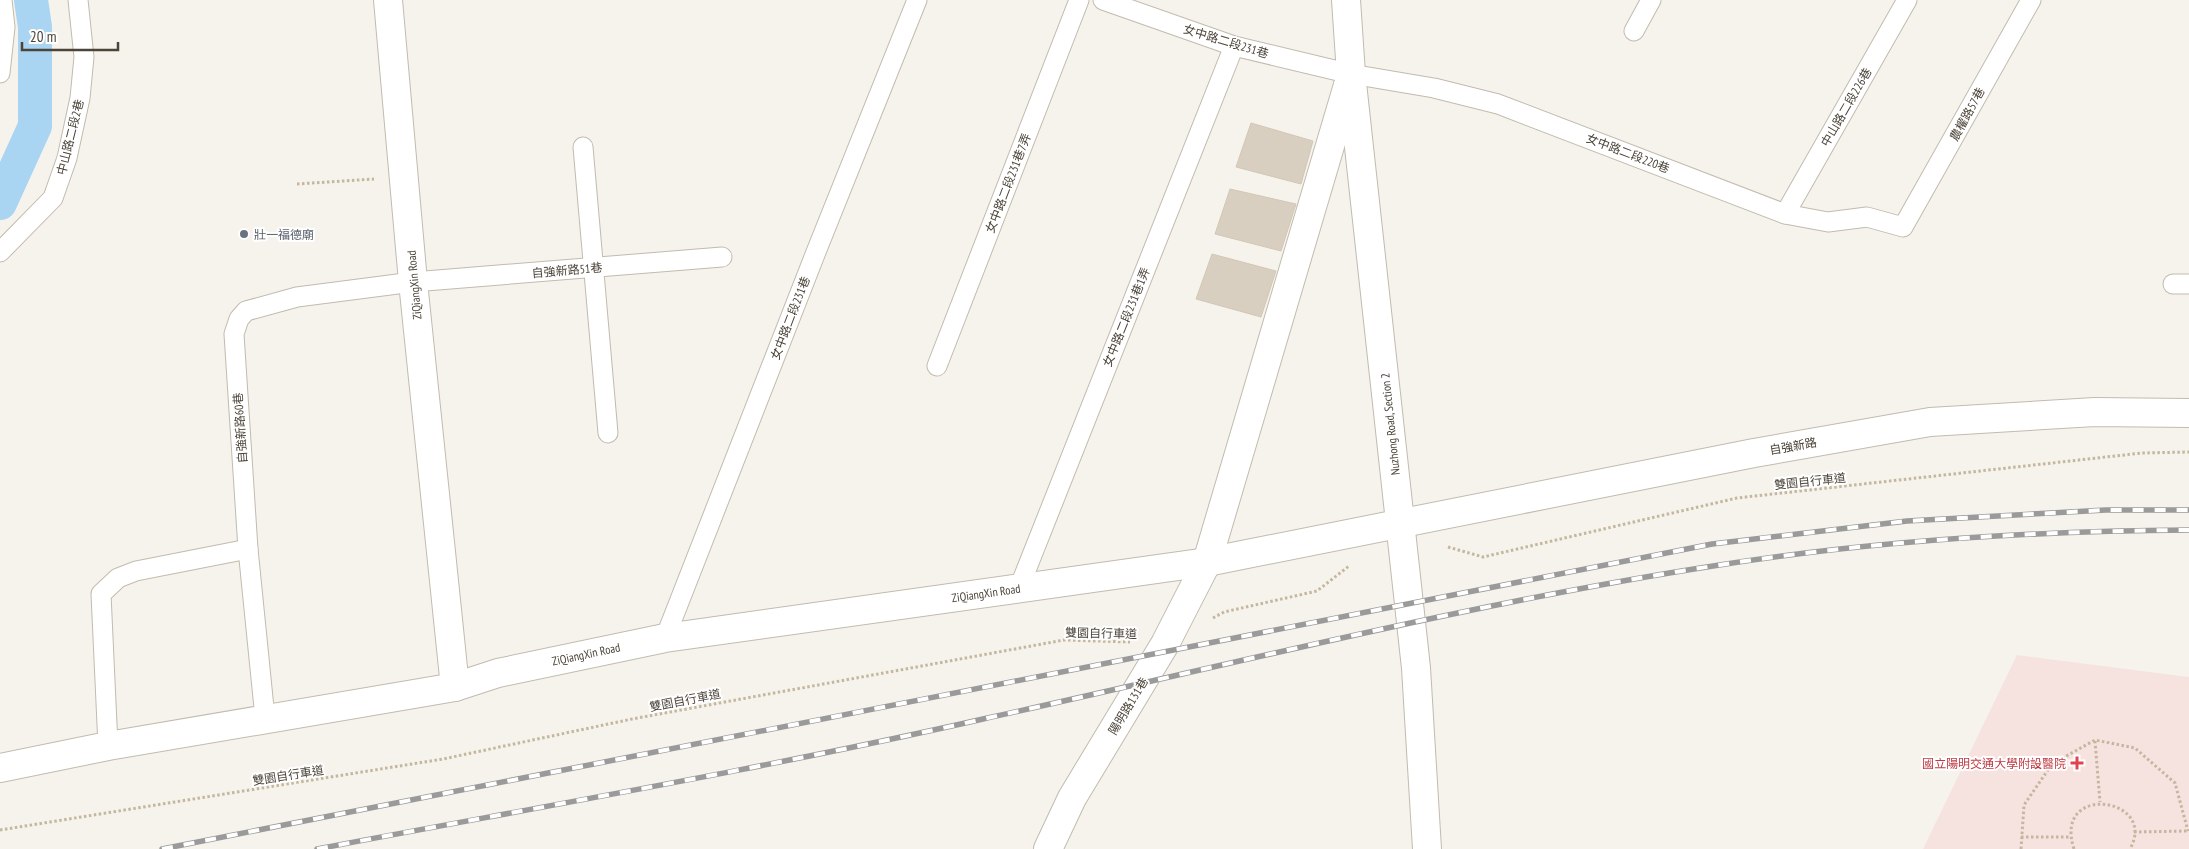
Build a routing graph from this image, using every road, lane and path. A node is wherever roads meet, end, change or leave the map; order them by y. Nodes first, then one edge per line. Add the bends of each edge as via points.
1 (2, 0) edge
2 (78, 0) edge
3 (388, 0) edge
4 (917, 0) edge
5 (1080, 0) edge
6 (1103, 0) edge
7 (1346, 0) edge
8 (1651, 0) edge
9 (1907, 0) edge
10 (2031, 0) edge
11 (1634, 31) dead end
12 (1234, 46) junction
13 (0, 73) edge
14 (1351, 74) junction
15 (583, 147) dead end
16 (404, 177) junction
17 (297, 184) dead end
18 (1785, 214) junction
19 (1903, 227) joint
20 (0, 252) edge
21 (722, 257) dead end
22 (594, 268) junction
23 (413, 282) junction
24 (937, 366) dead end
25 (2189, 413) edge
26 (608, 433) dead end
27 (2189, 452) edge
28 (1402, 525) junction
29 (1439, 544) dead end
30 (248, 549) junction
31 (1207, 562) junction
32 (1350, 565) dead end
33 (1019, 588) junction
34 (1207, 621) dead end
35 (665, 638) junction
36 (1164, 644) junction
37 (455, 687) junction
38 (265, 718) junction
39 (2095, 740) junction
40 (108, 746) junction
41 (0, 768) edge
42 (2100, 802) junction
43 (0, 830) edge
44 (2189, 831) edge
45 (2134, 832) junction
46 (2020, 837) junction
47 (2070, 837) junction
48 (1048, 849) edge
49 (1427, 849) edge
50 (2021, 849) edge
51 (2074, 849) edge
52 (2130, 849) edge

1 - 13 lane via 5,27
2 - 20 lane, 中山路二段2巷 via 84,57 80,98 67,158 52,198
3 - 16 street, ZiQiangXin Road
4 - 35 lane, 女中路二段231巷
5 - 24 lane, 女中路二段231巷7弄
6 - 12 lane, 女中路二段231巷
7 - 14 street, Nuzhong Road, Section 2
8 - 11 lane
9 - 18 lane, 中山路二段226巷
10 - 19 lane, 農權路57巷
12 - 14 lane, 女中路二段231巷
12 - 33 lane, 女中路二段231巷1弄
14 - 18 lane, 女中路二段220巷 via 1434,88 1498,104
14 - 28 street, Nuzhong Road, Section 2
14 - 31 street, 陽明路131巷
15 - 22 lane
16 - 17 path
16 - 23 street, ZiQiangXin Road
18 - 19 lane, 女中路二段220巷 via 1828,222 1867,217
21 - 22 lane, 自強新路51巷
22 - 23 lane, 自強新路51巷
22 - 26 lane
23 - 30 lane, 自強新路60巷 via 297,297 246,311 238,319 234,334
23 - 37 street, ZiQiangXin Road
25 - 28 street, 自強新路 via 2095,412 1930,422 1754,453
27 - 29 path, 雙園自行車道 via 2142,453 1737,498 1483,556
28 - 31 street, ZiQiangXin Road
28 - 49 street, Nuzhong Road, Section 2 via 1416,668
30 - 38 lane, 自強新路60巷
30 - 40 lane via 136,571 118,578 101,594
31 - 33 street, ZiQiangXin Road
31 - 36 street, 陽明路131巷
32 - 34 path via 1317,591 1224,612
33 - 35 street, ZiQiangXin Road
35 - 37 street, ZiQiangXin Road via 498,672
36 - 43 path, 雙園自行車道 via 1064,640 642,717 443,759
36 - 48 street, 陽明路131巷 via 1072,798
37 - 38 street
38 - 40 street
39 - 42 path
39 - 44 path via 2135,748 2175,783
39 - 46 path via 2052,764 2024,805
40 - 41 street
42 - 45 path via 2123,810 2131,820
42 - 47 path via 2078,813
44 - 45 path
45 - 52 path
46 - 47 path
46 - 50 path
47 - 51 path

